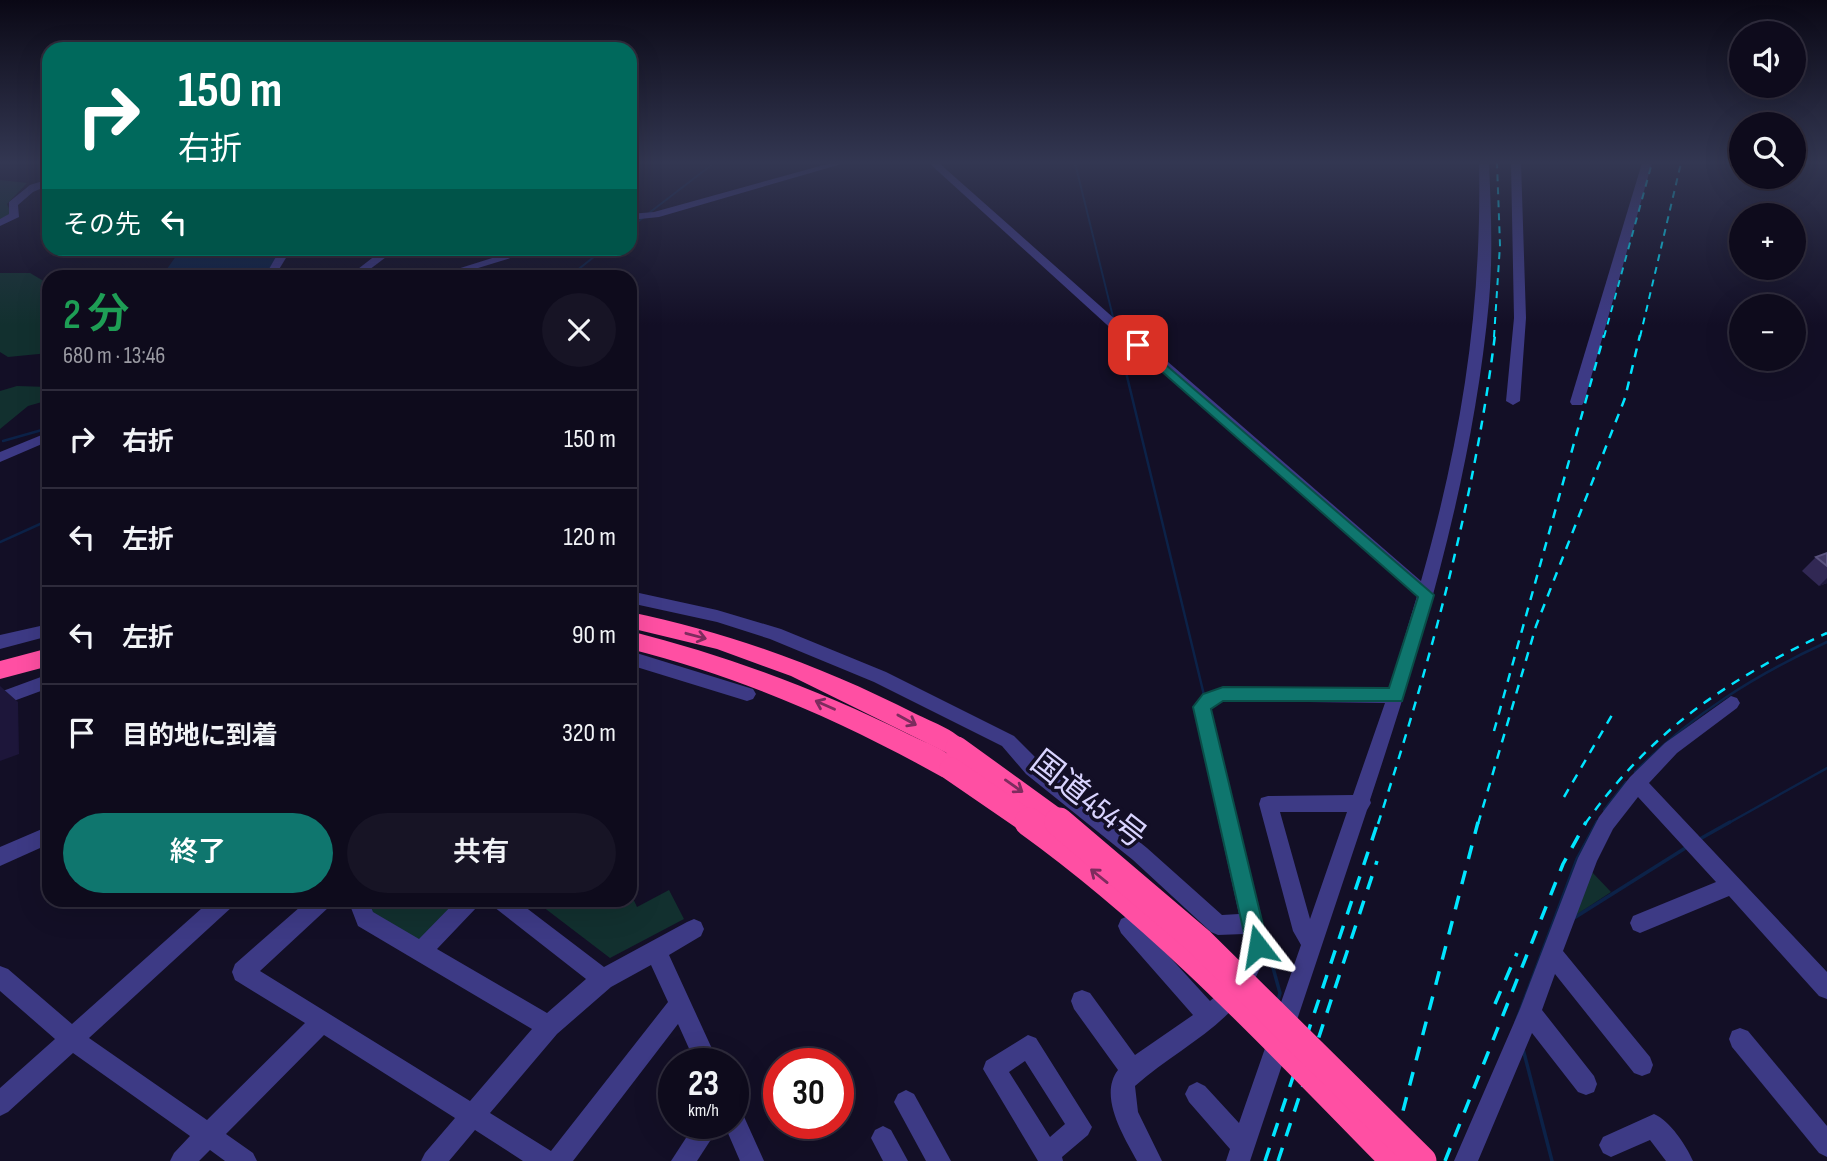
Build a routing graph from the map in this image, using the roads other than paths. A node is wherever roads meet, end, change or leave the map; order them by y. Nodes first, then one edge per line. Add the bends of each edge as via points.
1 (994, 217) edge
2 (1486, 217) edge
3 (1517, 217) edge
4 (1631, 217) edge
5 (382, 256) edge
6 (510, 256) edge
7 (362, 270) edge
8 (462, 270) edge
9 (1513, 401) dead end
10 (1577, 402) dead end
11 (42, 435) edge
12 (42, 437) edge
13 (7, 442) dead end
14 (0, 457) edge
15 (1426, 595) junction
16 (637, 598) edge
17 (637, 622) edge
18 (42, 632) edge
19 (0, 642) edge
20 (637, 642) edge
21 (42, 648) edge
22 (0, 658) edge
23 (42, 659) edge
24 (637, 660) edge
25 (0, 670) edge
26 (42, 684) edge
27 (747, 694) dead end
28 (1396, 696) junction
29 (0, 699) edge
30 (1731, 703) dead end
31 (954, 759) junction
32 (1637, 783) junction
33 (1362, 803) junction
34 (42, 838) edge
35 (0, 857) edge
36 (1732, 885) junction
37 (217, 907) edge
38 (314, 907) edge
39 (361, 907) edge
40 (463, 907) edge
41 (510, 907) edge
42 (1640, 922) dead end
43 (1252, 923) junction
44 (1128, 926) dead end
45 (694, 929) dead end
46 (1313, 943) junction
47 (421, 951) junction
48 (656, 951) junction
49 (1552, 954) junction
50 (0, 977) edge
51 (603, 979) junction
52 (1827, 988) edge
53 (1083, 1002) dead end
54 (680, 1004) junction
55 (1530, 1012) junction
56 (1210, 1017) junction
57 (322, 1022) junction
58 (549, 1026) junction
59 (1740, 1039) dead end
60 (73, 1040) junction
61 (701, 1048) edge
62 (1642, 1065) dead end
63 (1133, 1070) junction
64 (1586, 1084) dead end
65 (1197, 1094) dead end
66 (906, 1102) dead end
67 (0, 1104) edge
68 (472, 1115) junction
69 (209, 1135) junction
70 (883, 1138) dead end
71 (698, 1139) edge
72 (742, 1139) edge
73 (1611, 1145) dead end
74 (1827, 1145) edge
75 (1241, 1153) edge
76 (182, 1161) edge
77 (245, 1161) edge
78 (433, 1161) edge
79 (545, 1161) edge
80 (558, 1161) edge
81 (683, 1161) edge
82 (752, 1161) edge
83 (896, 1161) edge
84 (939, 1161) edge
85 (1150, 1161) edge
86 (1395, 1161) edge
87 (1422, 1161) edge
88 (1465, 1161) edge
89 (1681, 1161) edge

1 - 15 street
2 - 15 street via 1481,318 1451,498
3 - 9 street via 1520,318
4 - 10 street
5 - 7 street
6 - 8 street
11 - 13 street
12 - 14 street
15 - 28 street
16 - 43 street via 717,615 775,634 880,677 1001,738 1218,925
17 -> 31 highway, 国道454号 via 799,668 874,701
18 - 19 street
31 -> 20 highway, 国道454号 via 893,737 792,690
21 - 22 highway
23 - 25 highway
24 - 27 street
26 - 29 street
28 - 33 street
28 - 43 street via 1223,694 1202,707
30 - 32 street via 1671,748
86 -> 31 highway, 国道454号, bridge via 1134,904
31 -> 87 highway, 国道454号, bridge via 1056,816 1129,876
32 - 36 street
32 - 49 street via 1606,823 1588,858
33 - 46 street
33 - 46 street via 1268,804 1303,931
34 - 35 street
36 - 42 street
36 - 52 street
37 - 60 street
38 - 57 street via 243,972
39 - 47 street via 365,919
40 - 47 street
41 - 51 street
43 - 56 street via 1257,961
44 - 56 street
45 - 48 street
46 - 75 street
47 - 58 street
48 - 51 street
48 - 54 street
49 - 55 street
49 - 62 street
50 - 60 street
51 - 58 street
53 - 63 street
54 - 61 street
54 - 80 street
55 - 64 street
55 - 88 street
56 - 63 street
57 - 68 street
57 - 69 street
58 - 68 street
59 - 74 street
60 - 67 street
60 - 69 street
63 - 85 street via 1124,1080 1123,1110
65 - 75 street
66 - 84 street
68 - 78 street
68 - 79 street
69 - 76 street
69 - 77 street
70 - 83 street
71 - 81 street
72 - 82 street
73 - 89 street via 1654,1126

